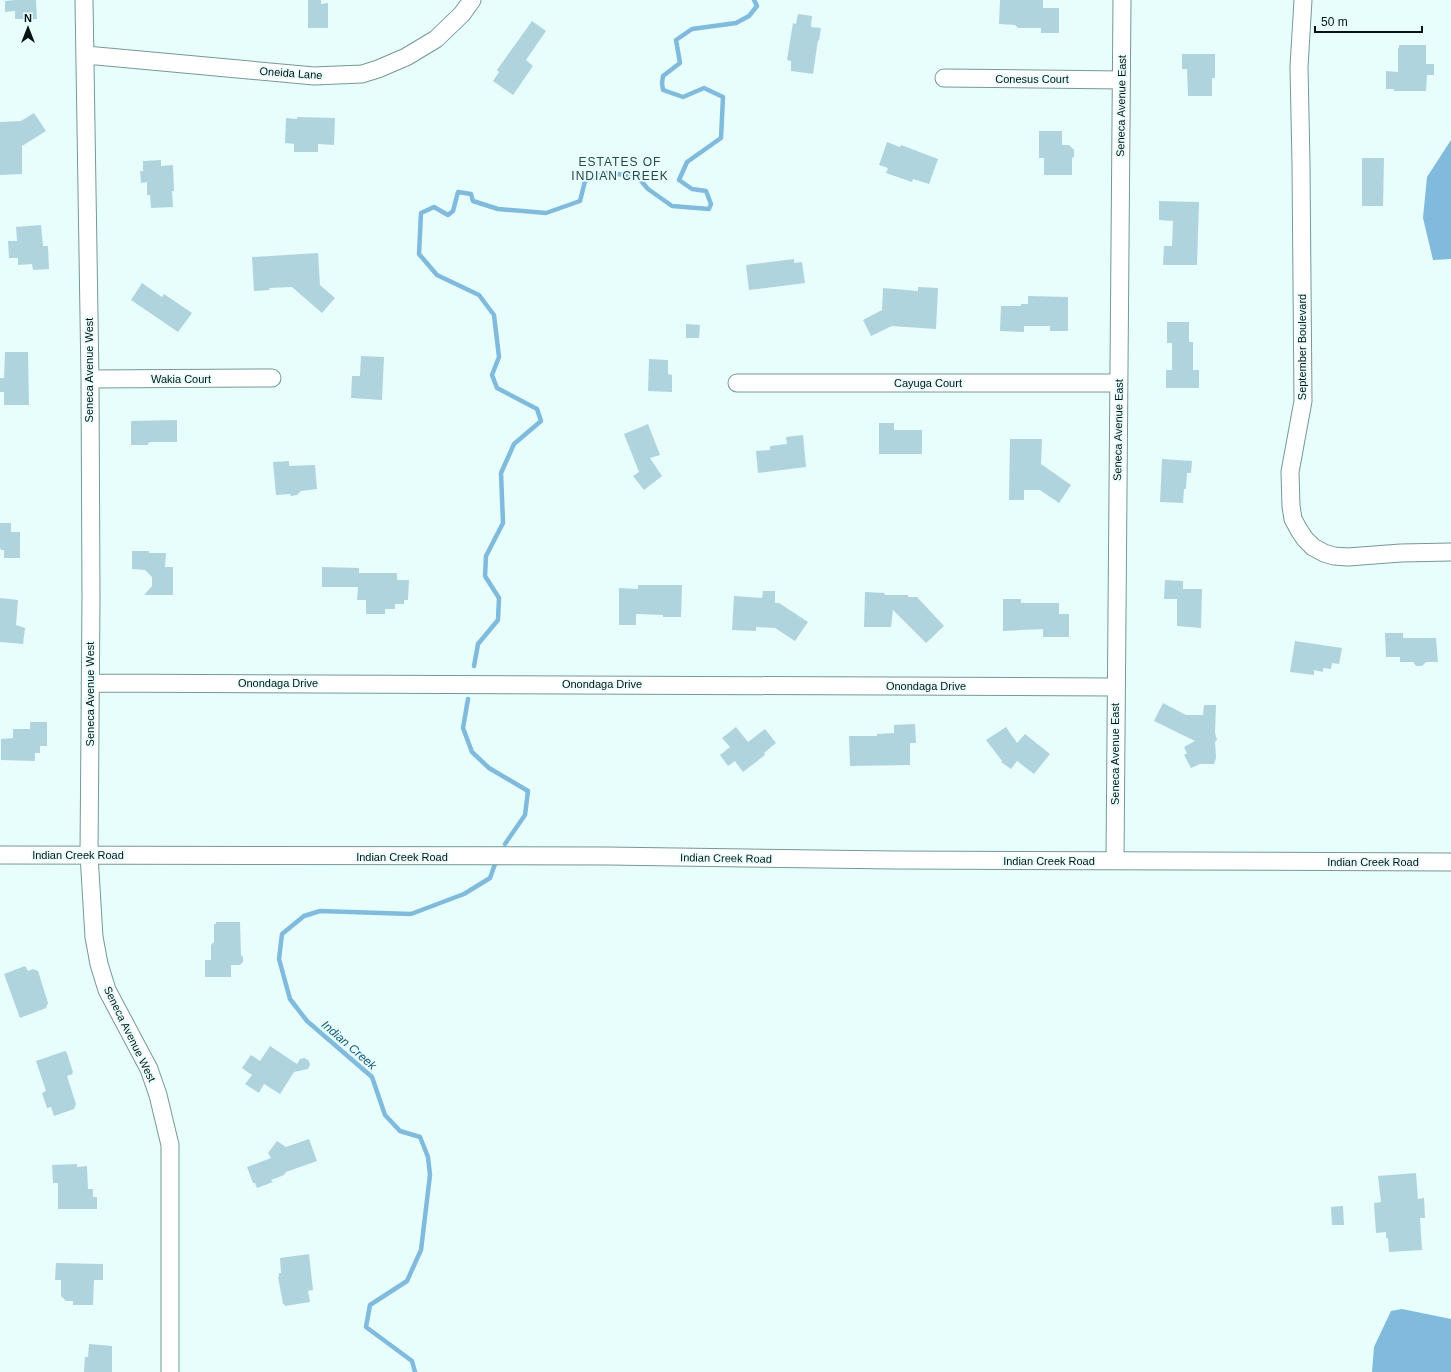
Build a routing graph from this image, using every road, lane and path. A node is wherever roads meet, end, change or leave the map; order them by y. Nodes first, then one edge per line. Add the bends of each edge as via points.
1 (84, 0) edge
2 (472, 0) edge
3 (1122, 0) edge
4 (1303, 0) edge
5 (86, 55) junction
6 (944, 78) dead end
7 (1121, 80) junction
8 (272, 378) dead end
9 (90, 379) junction
10 (737, 383) dead end
11 (1118, 383) junction
12 (1451, 552) edge
13 (90, 683) junction
14 (1115, 687) junction
15 (0, 855) edge
16 (89, 855) junction
17 (1115, 861) junction
18 (1451, 862) edge
19 (170, 1372) edge

1 - 5 street, Seneca Avenue West
2 - 5 street, Oneida Lane via 462,14 436,39 406,57 378,70 362,74 314,76
3 - 7 street, Seneca Avenue East
4 - 12 street, September Boulevard via 1298,67 1303,401 1290,472 1293,519 1298,530 1313,547 1334,556
5 - 9 street, Seneca Avenue West
6 - 7 street, Conesus Court
7 - 11 street, Seneca Avenue East
8 - 9 street, Wakia Court
9 - 13 street, Seneca Avenue West
10 - 11 street, Cayuga Court
11 - 14 street, Seneca Avenue East
13 - 14 street, Onondaga Drive
13 - 16 street, Seneca Avenue West
14 - 17 street, Seneca Avenue East
15 - 16 street, Indian Creek Road
16 - 17 street, Indian Creek Road via 607,856
16 - 19 street, Seneca Avenue West via 94,937 99,964 107,990 149,1069 160,1100 170,1144
17 - 18 street, Indian Creek Road

